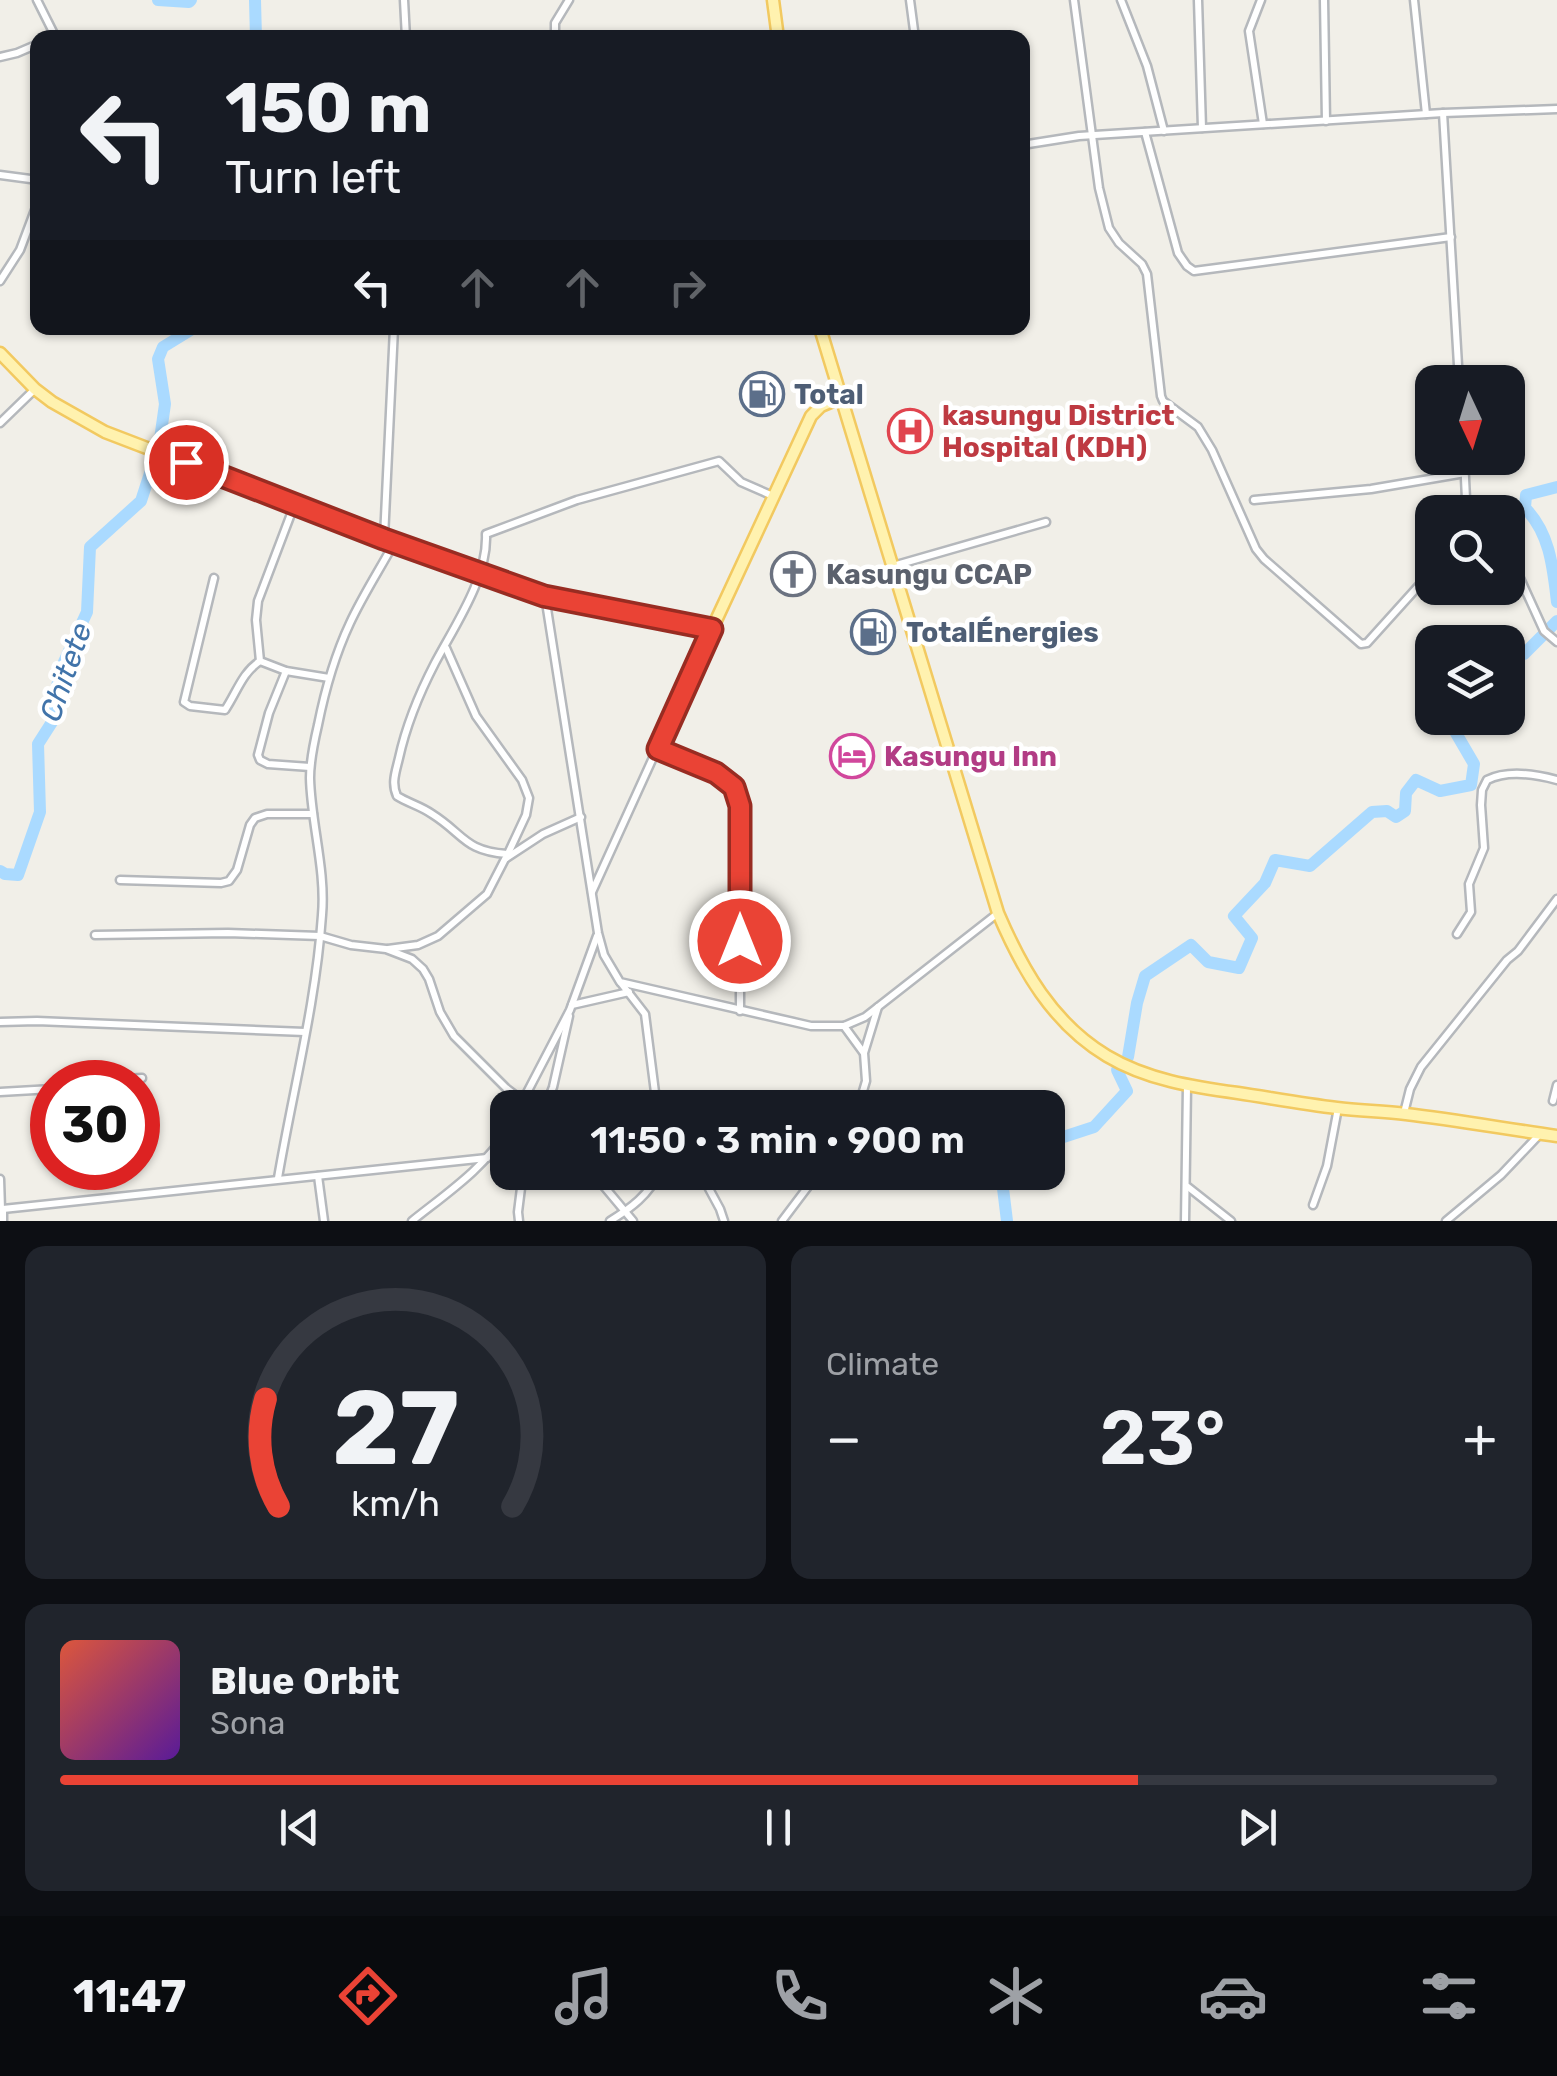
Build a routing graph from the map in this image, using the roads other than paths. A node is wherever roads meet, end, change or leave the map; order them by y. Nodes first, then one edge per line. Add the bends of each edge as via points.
1 (36, 0) edge
2 (404, 0) edge
3 (569, 0) edge
4 (773, 0) edge
5 (910, 0) edge
6 (1074, 0) edge
7 (1120, 0) edge
8 (1198, 0) edge
9 (1261, 0) edge
10 (1324, 0) edge
11 (1414, 0) edge
12 (51, 30) edge
13 (405, 30) edge
14 (555, 30) edge
15 (777, 30) edge
16 (914, 30) edge
17 (30, 47) edge
18 (0, 56) edge
19 (1557, 109) edge
20 (1444, 113) junction
21 (1426, 114) junction
22 (1326, 121) junction
23 (1263, 124) junction
24 (1202, 128) junction
25 (1164, 131) junction
26 (1145, 132) junction
27 (1093, 135) junction
28 (1030, 144) edge
29 (0, 176) edge
30 (30, 179) edge
31 (30, 223) edge
32 (1451, 237) junction
33 (0, 281) edge
34 (394, 335) edge
35 (822, 335) edge
36 (0, 353) edge
37 (1459, 365) edge
38 (35, 389) junction
39 (840, 398) junction
40 (0, 423) edge
41 (1453, 475) edge
42 (774, 497) junction
43 (1254, 500) dead end
44 (295, 504) junction
45 (1046, 522) dead end
46 (389, 541) junction
47 (892, 566) junction
48 (478, 574) junction
49 (214, 578) dead end
50 (1525, 589) edge
51 (1415, 590) edge
52 (544, 596) junction
53 (712, 629) junction
54 (1557, 642) edge
55 (446, 647) junction
56 (260, 661) junction
57 (286, 671) junction
58 (330, 678) junction
59 (658, 749) junction
60 (310, 767) junction
61 (1557, 780) edge
62 (312, 814) junction
63 (581, 818) junction
64 (506, 856) junction
65 (120, 880) dead end
66 (592, 892) junction
67 (1557, 899) edge
68 (998, 912) junction
69 (598, 933) junction
70 (1458, 934) dead end
71 (95, 935) dead end
72 (320, 936) junction
73 (386, 949) junction
74 (620, 982) junction
75 (628, 992) junction
76 (879, 1006) junction
77 (571, 1008) junction
78 (740, 1011) junction
79 (0, 1022) edge
80 (844, 1026) junction
81 (304, 1032) junction
82 (864, 1053) junction
83 (1557, 1085) edge
84 (1186, 1086) junction
85 (30, 1090) edge
86 (507, 1090) edge
87 (528, 1090) edge
88 (551, 1090) edge
89 (655, 1090) edge
90 (863, 1090) edge
91 (0, 1092) edge
92 (1554, 1100) dead end
93 (1338, 1108) junction
94 (1404, 1114) junction
95 (1540, 1134) junction
96 (1557, 1136) edge
97 (490, 1155) edge
98 (487, 1158) junction
99 (318, 1176) junction
100 (0, 1178) edge
101 (278, 1178) junction
102 (1187, 1186) junction
103 (522, 1190) edge
104 (606, 1190) edge
105 (649, 1190) edge
106 (710, 1190) edge
107 (805, 1190) edge
108 (1313, 1205) dead end
109 (1, 1209) edge
110 (624, 1212) junction
111 (2, 1221) edge
112 (324, 1221) edge
113 (412, 1221) edge
114 (519, 1221) edge
115 (610, 1221) edge
116 (633, 1221) edge
117 (724, 1221) edge
118 (782, 1221) edge
119 (1185, 1221) edge
120 (1232, 1221) edge
121 (1446, 1221) edge

1 - 12 street
2 - 13 street
3 - 14 street
4 - 15 main road
5 - 16 street
6 - 27 street
7 - 25 street
8 - 24 street
9 - 23 street via 1249,31
10 - 22 street
11 - 21 street
17 - 18 street
19 - 20 street
20 - 21 street
20 - 32 street
21 - 22 street
22 - 23 street
23 - 24 street
24 - 25 street
25 - 26 street
26 - 27 street
26 - 32 street via 1178,252 1194,271
27 - 28 street
27 - 51 street via 1109,228 1148,274 1161,396 1205,438 1256,549 1361,644
29 - 30 street
31 - 33 street
32 - 37 street
34 - 46 street
35 - 39 main road
36 - 38 main road
38 - 40 street
38 - 44 main road via 105,432
39 - 42 main road via 811,416
39 - 47 main road
41 - 43 street
42 - 48 street via 719,461 709,463 490,532
42 - 53 main road
44 - 46 main road
44 - 56 street via 258,601
45 - 47 street
46 - 48 main road
46 - 58 street
47 - 68 main road
48 - 52 main road
48 - 55 street
49 - 56 street via 184,702 225,710 243,676
50 - 54 street via 1544,631
52 - 53 main road
52 - 63 street
53 - 59 street
55 - 64 street via 476,716 529,798
55 - 64 street via 414,710 394,790 476,848
56 - 57 street
57 - 58 street
57 - 60 street via 258,755 268,764
58 - 60 street
59 - 66 street
59 - 78 street via 716,773 734,787 740,806
60 - 62 street
61 - 70 street via 1524,774 1486,780 1484,848 1469,884 1470,912
62 - 65 street via 255,818 229,881
62 - 72 street via 324,890
63 - 64 street
63 - 66 street
64 - 73 street via 487,894 438,936
66 - 69 street
67 - 94 street via 1421,1067
68 - 76 street
68 - 84 main road via 1038,992 1068,1026 1118,1062
69 - 74 street
69 - 77 street
71 - 72 street
72 - 73 street
72 - 81 street
73 - 86 street via 423,968 454,1036
74 - 75 street
74 - 78 street
75 - 77 street
75 - 89 street via 648,1025
76 - 80 street
76 - 82 street
77 - 87 street
77 - 88 street
78 - 80 street
79 - 81 street
80 - 82 street
81 - 101 street
82 - 90 street
83 - 92 street
84 - 93 main road
84 - 102 street
85 - 91 street
93 - 94 main road
93 - 108 street
94 - 95 main road
95 - 96 main road
95 - 121 street
97 - 98 street
98 - 99 street
98 - 113 street
99 - 101 street
99 - 112 street
100 - 109 street
101 - 109 street
102 - 119 street
102 - 120 street
103 - 114 street
104 - 110 street
105 - 110 street
106 - 117 street
107 - 118 street
109 - 111 street
110 - 115 street
110 - 116 street

